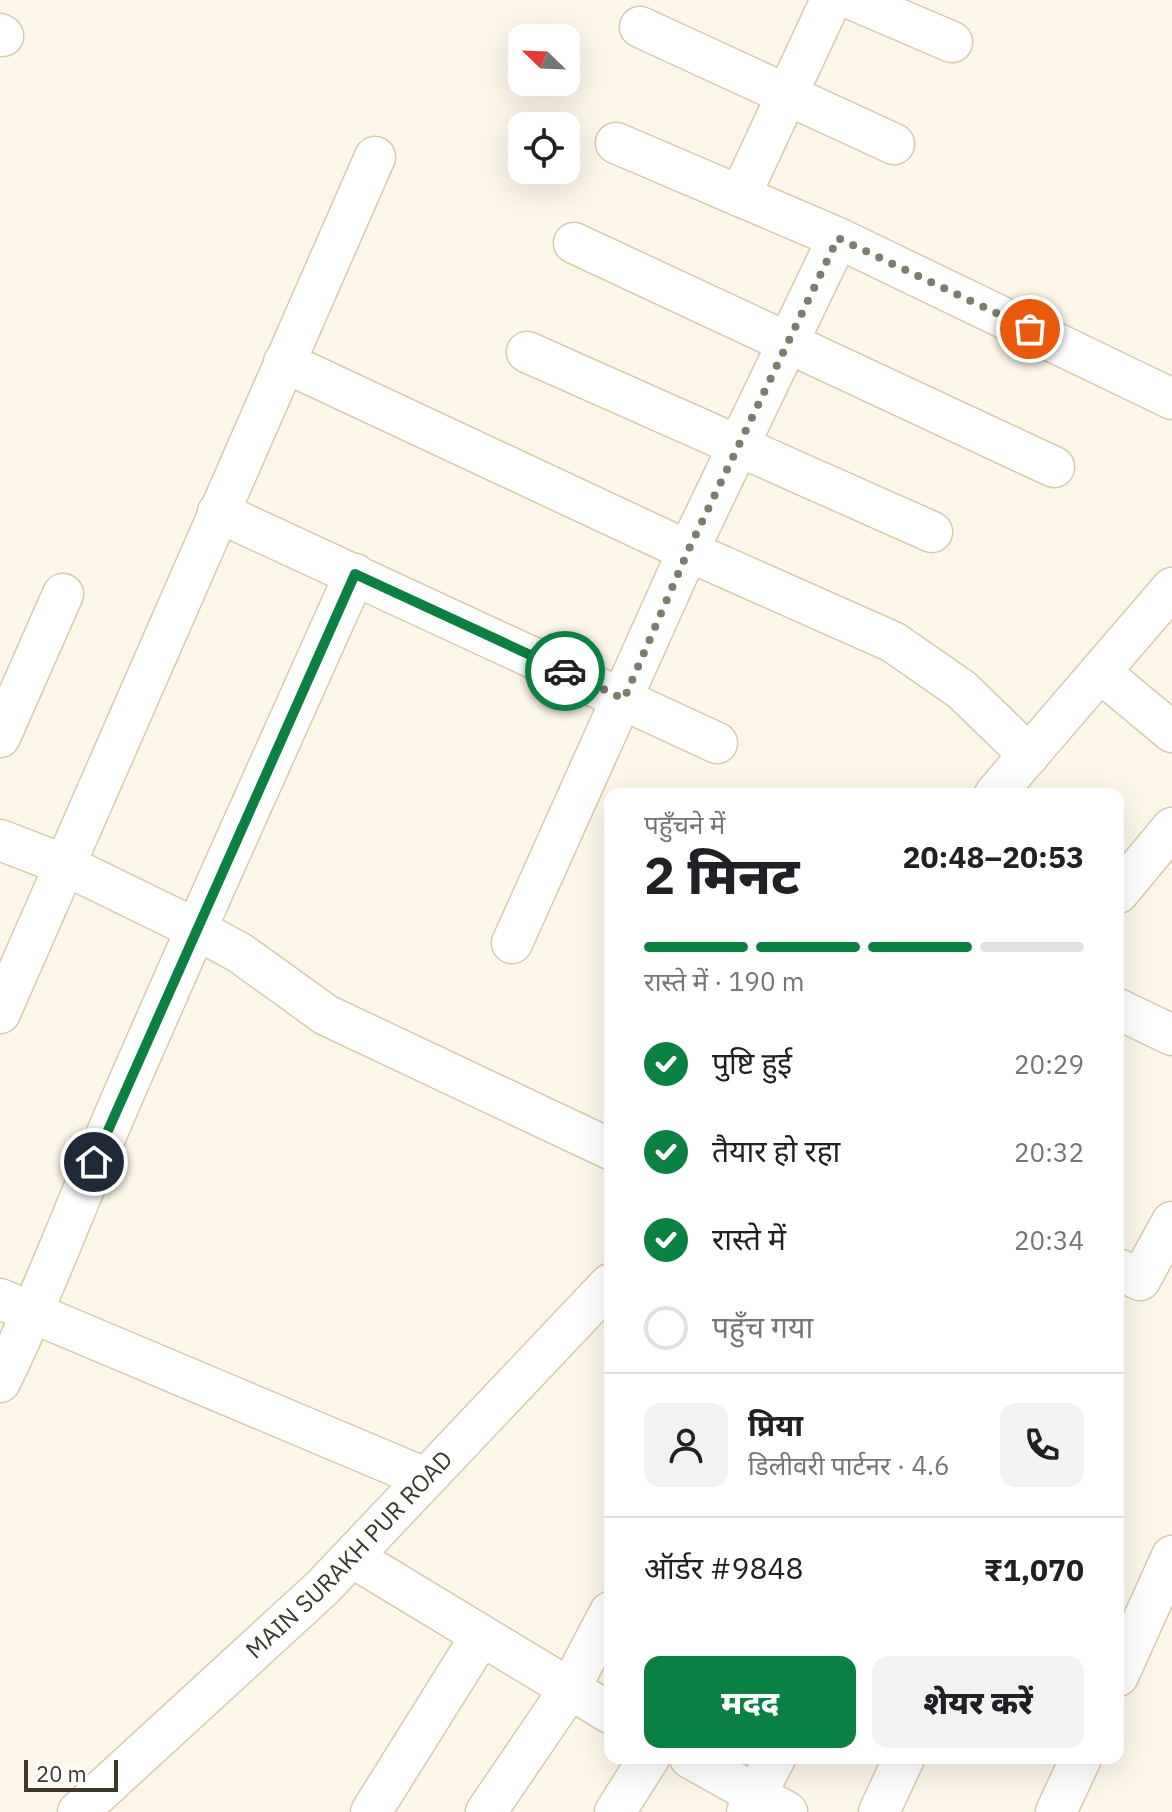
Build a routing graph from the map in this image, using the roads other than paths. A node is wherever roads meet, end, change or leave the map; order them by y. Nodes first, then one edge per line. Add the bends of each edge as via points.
1 (831, 0) edge
2 (854, 0) edge
3 (640, 27) dead end
4 (952, 42) dead end
5 (787, 95) junction
6 (616, 143) dead end
7 (894, 144) dead end
8 (375, 157) dead end
9 (740, 196) junction
10 (838, 238) junction
11 (574, 243) dead end
12 (787, 345) junction
13 (527, 352) dead end
14 (284, 362) junction
15 (1172, 399) edge
16 (739, 445) junction
17 (1054, 467) dead end
18 (218, 512) junction
19 (932, 532) dead end
20 (688, 551) junction
21 (355, 574) junction
22 (1172, 588) edge
23 (63, 594) dead end
24 (1100, 672) junction
25 (624, 699) junction
26 (1172, 732) edge
27 (0, 737) edge
28 (717, 743) dead end
29 (1029, 755) junction
30 (1000, 788) edge
31 (1172, 828) edge
32 (0, 840) edge
33 (65, 865) junction
34 (1124, 886) edge
35 (196, 929) junction
36 (512, 943) dead end
37 (1124, 1012) edge
38 (0, 1013) edge
39 (1172, 1035) edge
40 (604, 1146) edge
41 (1172, 1222) edge
42 (1143, 1281) edge
43 (604, 1290) edge
44 (17, 1306) edge
45 (0, 1382) edge
46 (425, 1478) junction
47 (1172, 1556) edge
48 (352, 1557) junction
49 (604, 1623) edge
50 (481, 1636) junction
51 (1124, 1663) edge
52 (569, 1690) junction
53 (604, 1710) edge
54 (645, 1764) edge
55 (699, 1764) edge
56 (774, 1764) edge
57 (901, 1764) edge
58 (1078, 1764) edge
59 (764, 1806) edge
60 (78, 1812) edge
61 (371, 1812) edge
62 (486, 1812) edge
63 (615, 1812) edge
64 (879, 1812) edge
65 (1056, 1812) edge

1 - 5 street
2 - 4 street
3 - 5 street
5 - 7 street
5 - 9 street
6 - 9 street
8 - 14 street
9 - 10 street
10 - 12 street
10 - 15 street
11 - 12 street
12 - 16 street
12 - 17 street
13 - 16 street
14 - 18 street
14 - 20 street
16 - 19 street
16 - 20 street
18 - 21 street
18 - 33 street
20 - 25 street
20 - 29 street via 893,642 962,690
21 - 25 street
21 - 35 street
22 - 24 street
23 - 27 street
24 - 26 street
24 - 29 street
25 - 28 street
25 - 36 street
29 - 30 street
31 - 34 street
32 - 33 street
33 - 35 street
33 - 38 street
35 - 40 street via 240,953 326,1015
35 - 44 street via 81,1191
37 - 39 street
41 - 42 street
43 - 46 street, MAIN SURAKH PUR ROAD
44 - 45 street
44 - 46 street
46 - 48 street, MAIN SURAKH PUR ROAD
47 - 51 street
48 - 50 street
48 - 60 street, MAIN SURAKH PUR ROAD
49 - 52 street
50 - 52 street
50 - 61 street
52 - 53 street
52 - 62 street
54 - 63 street
55 - 59 street
56 - 59 street
57 - 64 street
58 - 65 street

